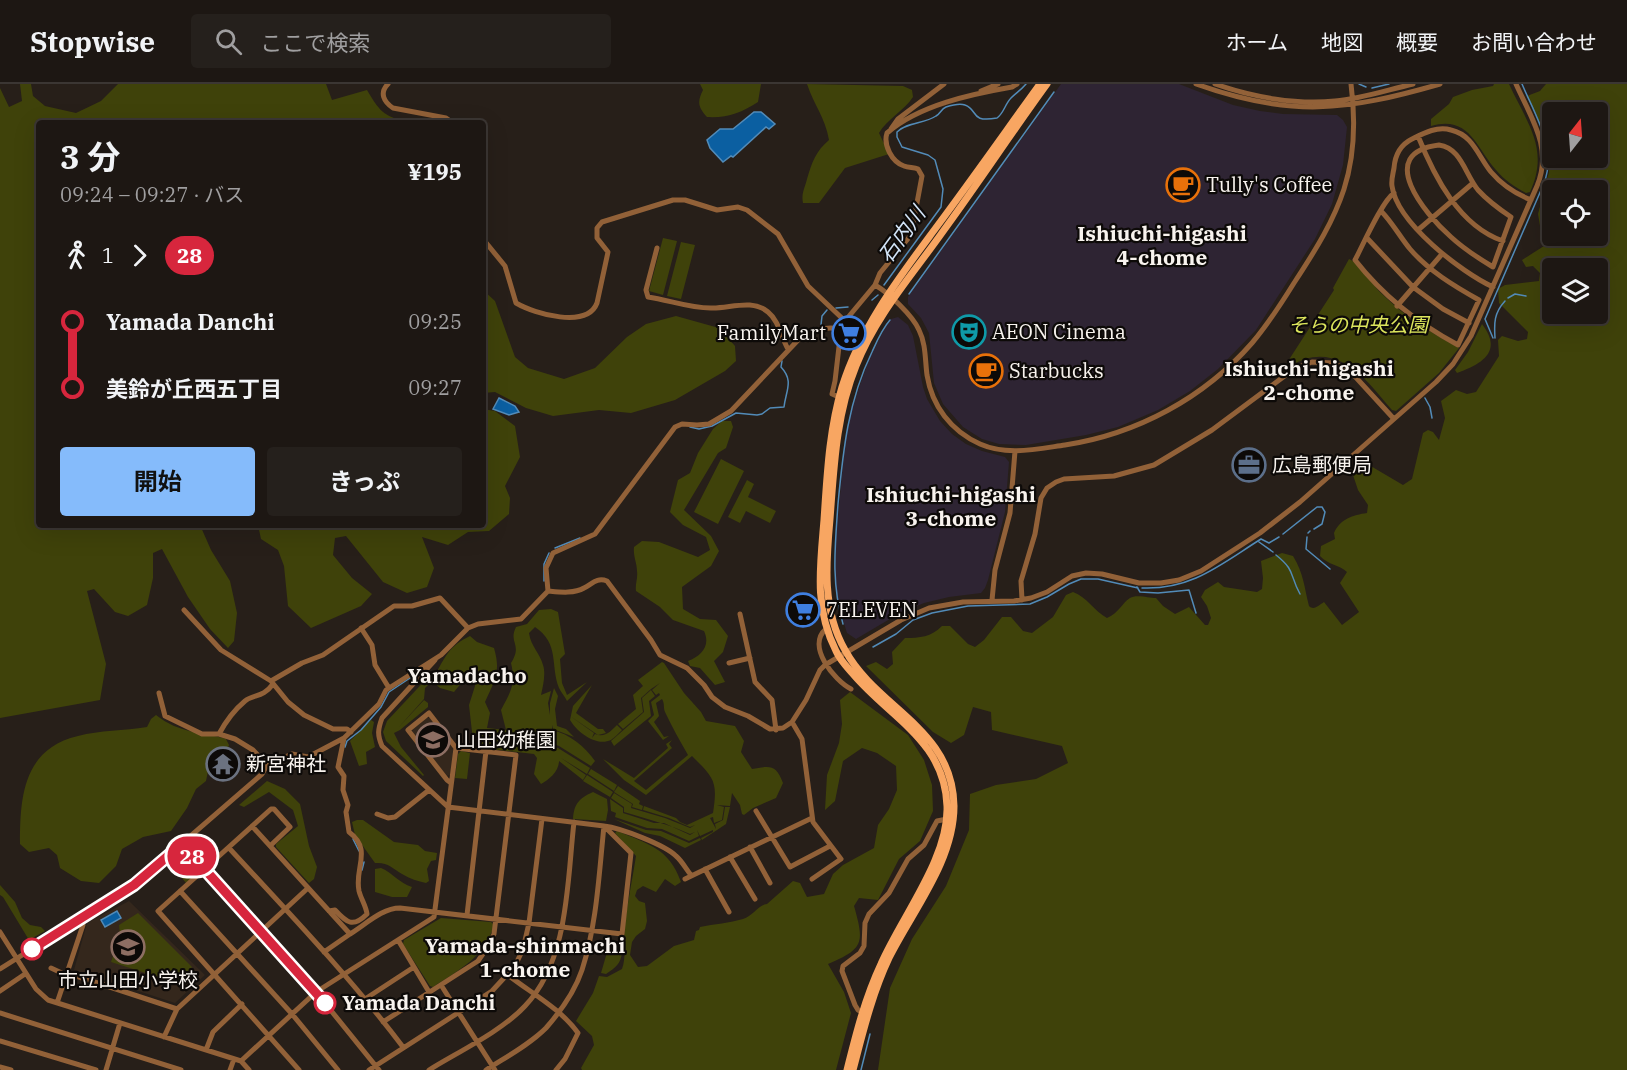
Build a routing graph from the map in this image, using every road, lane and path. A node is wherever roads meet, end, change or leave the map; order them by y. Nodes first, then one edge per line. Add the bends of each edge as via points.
1 (388, 84) edge
2 (944, 84) edge
3 (998, 84) edge
4 (1017, 84) edge
5 (1049, 84) edge
6 (1196, 84) edge
7 (1351, 84) edge
8 (1413, 84) edge
9 (1440, 84) edge
10 (1516, 84) edge
11 (1215, 87) edge
12 (1041, 88) edge
13 (974, 94) junction
14 (1353, 101) junction
15 (449, 120) edge
16 (890, 130) junction
17 (1418, 136) junction
18 (1424, 149) junction
19 (1473, 183) junction
20 (1394, 193) junction
21 (1531, 200) junction
22 (1452, 201) junction
23 (1381, 211) junction
24 (1432, 218) junction
25 (1418, 230) junction
26 (1367, 238) junction
27 (1503, 241) junction
28 (486, 242) edge
29 (657, 248) dead end
30 (1442, 254) junction
31 (1429, 268) junction
32 (875, 285) junction
33 (1413, 287) junction
34 (1493, 287) junction
35 (890, 297) junction
36 (1397, 306) junction
37 (845, 321) junction
38 (1469, 323) junction
39 (841, 329) junction
40 (788, 349) junction
41 (839, 397) junction
42 (1394, 419) junction
43 (1016, 451) junction
44 (548, 591) junction
45 (992, 600) junction
46 (1022, 600) junction
47 (184, 610) dead end
48 (740, 614) dead end
49 (361, 628) junction
50 (468, 628) junction
51 (826, 629) junction
52 (441, 655) junction
53 (842, 655) junction
54 (750, 658) junction
55 (729, 663) dead end
56 (825, 665) junction
57 (272, 682) junction
58 (389, 687) junction
59 (851, 689) dead end
60 (159, 693) dead end
61 (792, 722) junction
62 (776, 730) junction
63 (351, 732) junction
64 (219, 734) junction
65 (344, 738) junction
66 (456, 748) junction
67 (486, 751) junction
68 (267, 765) junction
69 (452, 783) junction
70 (429, 790) junction
71 (448, 807) junction
72 (480, 811) junction
73 (756, 812) dead end
74 (377, 814) dead end
75 (509, 815) junction
76 (812, 818) junction
77 (542, 819) junction
78 (947, 819) junction
79 (574, 822) junction
80 (252, 826) junction
81 (604, 826) junction
82 (772, 837) junction
83 (182, 844) junction
84 (270, 846) junction
85 (830, 846) junction
86 (750, 847) junction
87 (229, 848) junction
88 (730, 857) junction
89 (204, 869) junction
90 (705, 869) junction
91 (812, 879) dead end
92 (770, 883) dead end
93 (308, 888) junction
94 (180, 891) junction
95 (755, 899) dead end
96 (284, 908) junction
97 (329, 911) junction
98 (435, 912) junction
99 (729, 912) dead end
100 (467, 915) junction
101 (81, 918) junction
102 (497, 920) junction
103 (529, 923) junction
104 (562, 927) junction
105 (260, 930) junction
106 (592, 931) junction
107 (0, 932) edge
108 (351, 934) junction
109 (398, 940) junction
110 (236, 952) junction
111 (324, 952) junction
112 (16, 958) junction
113 (414, 967) junction
114 (51, 968) dead end
115 (0, 969) edge
116 (25, 974) junction
117 (67, 974) junction
118 (214, 974) junction
119 (343, 975) junction
120 (508, 975) junction
121 (441, 985) junction
122 (0, 991) edge
123 (316, 992) junction
124 (429, 992) junction
125 (534, 994) junction
126 (365, 999) junction
127 (57, 1003) junction
128 (242, 1004) junction
129 (177, 1009) junction
130 (460, 1012) junction
131 (558, 1012) junction
132 (0, 1013) edge
133 (865, 1013) junction
134 (292, 1014) junction
135 (383, 1022) junction
136 (120, 1023) junction
137 (269, 1034) junction
138 (164, 1037) junction
139 (477, 1040) junction
140 (0, 1041) edge
141 (403, 1047) junction
142 (112, 1049) junction
143 (206, 1050) junction
144 (234, 1059) junction
145 (241, 1061) junction
146 (0, 1067) edge
147 (377, 1067) edge
148 (494, 1068) edge
149 (10, 1070) edge
150 (96, 1070) edge
151 (105, 1070) edge
152 (181, 1070) edge
153 (230, 1070) edge
154 (249, 1070) edge
155 (299, 1070) edge
156 (338, 1070) edge
157 (369, 1070) edge
158 (429, 1070) edge
159 (486, 1070) edge
160 (556, 1070) edge
161 (847, 1070) edge
162 (853, 1070) edge

1 - 15 street via 383,96 393,108
2 - 16 street via 898,119
3 - 13 street
4 - 13 street
5 - 12 main road
6 - 11 street
7 - 14 street
8 - 14 street
9 - 14 street via 1385,99
10 - 21 street via 1544,152 1543,171
11 - 14 street via 1287,100
11 - 14 street via 1258,103 1296,108 1327,108
12 - 35 main road via 1006,131
12 - 35 main road via 945,229
13 - 16 street via 951,100
14 - 43 street via 1350,165 1335,215 1269,320 1241,355 1201,390 1150,420 1096,439
16 - 32 street via 886,142 891,154 900,164 918,169 922,177 911,235
17 - 18 street
17 - 20 street via 1398,152 1392,181
17 - 21 street via 1443,129 1464,135 1496,178
18 - 19 street via 1439,145 1450,148
18 - 22 street
18 - 24 street via 1411,157 1407,177
19 - 22 street
19 - 27 street via 1511,217
20 - 23 street
20 - 25 street
21 - 34 street
22 - 24 street
22 - 27 street via 1474,223
23 - 26 street
23 - 31 street
24 - 25 street
24 - 27 street via 1462,246 1493,267
25 - 30 street
26 - 33 street
26 - 36 street via 1355,261
28 - 37 street via 501,259 516,303 554,317 587,315 597,303 608,256 607,248 597,238 599,225 665,202 685,200 717,210 738,207 778,234 808,286
29 - 40 street via 646,290 648,297 708,308 762,308 778,325
30 - 31 street
30 - 34 street
31 - 33 street
31 - 38 street via 1479,300
32 - 35 street
32 - 37 street
33 - 36 street
33 - 38 street
34 - 42 street via 1456,360
35 - 41 main road via 859,344
35 - 43 street via 921,333 929,385 945,417 980,444
35 - 53 main road via 856,365 840,418 828,533 827,589
36 - 38 street via 1458,345
37 - 39 street
39 - 40 street via 814,330
39 - 41 street via 832,394
40 - 44 street via 727,414 709,424 675,427 595,534 553,553 546,568
41 - 51 main road via 830,449 820,572
42 - 46 street via 1273,525 1201,571 1179,580 1152,583 1081,573
42 - 46 street via 1350,371 1333,363 1312,362 1294,369 1212,430 1154,465 1114,476 1056,482 1041,498 1021,581
43 - 45 street via 1010,513 995,570
44 - 50 street via 521,619
44 - 62 street via 578,591 595,581 607,581 660,655 687,668 726,707
45 - 46 street
45 - 53 street via 951,603 920,611
47 - 57 street via 220,650
48 - 54 street
49 - 50 street via 394,606 412,606 440,598
49 - 57 street via 323,655
49 - 58 street via 372,645 375,665
50 - 52 street
51 - 53 main road
51 - 56 street via 820,639
52 - 58 street
52 - 70 street via 378,727 382,746
53 - 56 street
53 - 78 main road via 866,689 926,744 945,785
53 - 133 main road via 936,748 946,768 954,804 953,827 939,869 888,960
54 - 55 street
54 - 62 street via 755,681 772,700
56 - 59 street
56 - 61 street
57 - 63 street via 288,702 311,719
57 - 64 street via 257,698 247,699 230,714
58 - 63 street via 379,704
60 - 64 street via 165,716 202,734
61 - 62 street
61 - 76 street via 802,739
63 - 65 street
64 - 68 street via 253,750
65 - 68 street via 308,757 292,754
65 - 97 street via 338,767 344,776 349,832 363,853 358,883 367,914 351,923 334,910
66 - 67 street
66 - 69 street
66 - 69 street via 429,713 408,730
67 - 72 street
67 - 75 street via 516,755
68 - 83 street via 262,774
69 - 71 street
70 - 71 street
70 - 74 street via 395,817
71 - 72 street
71 - 98 street
72 - 75 street
72 - 100 street
73 - 82 street
75 - 77 street
75 - 102 street
76 - 82 street
76 - 85 street
77 - 79 street
77 - 103 street
78 - 133 main road via 938,855 889,945 873,981
78 - 133 street via 937,821 924,845 908,859 889,894 868,914 864,946 843,966 855,1005
79 - 81 street
79 - 104 street
80 - 84 street
80 - 84 street via 274,809 290,827
80 - 87 street
81 - 90 street via 670,850 679,857 688,877
81 - 106 street
81 - 106 street via 631,853 621,934
82 - 85 street via 790,867
82 - 86 street
83 - 89 street
83 - 101 street via 134,885
84 - 93 street
85 - 91 street via 841,859
86 - 88 street
86 - 92 street
87 - 89 street
87 - 96 street
88 - 90 street
88 - 95 street
89 - 94 street
89 - 105 street
90 - 99 street
93 - 96 street
93 - 97 street
94 - 110 street
94 - 118 street via 158,911
96 - 105 street
96 - 111 street
97 - 108 street
98 - 100 street
98 - 108 street via 393,908
98 - 109 street via 434,917
100 - 102 street
101 - 112 street
101 - 117 street
102 - 103 street
102 - 121 street via 488,948 478,961
103 - 104 street
103 - 120 street via 520,957
104 - 106 street
104 - 125 street via 550,970
105 - 110 street
105 - 123 street
106 - 131 street via 582,972
107 - 112 street
108 - 111 street
109 - 113 street
109 - 119 street
110 - 118 street
110 - 134 street
111 - 119 street
112 - 115 street
112 - 116 street
113 - 124 street
113 - 126 street
114 - 117 street
116 - 122 street
116 - 127 street via 42,996
117 - 127 street
117 - 129 street
118 - 128 street
118 - 129 street
119 - 123 street
119 - 126 street
120 - 125 street
120 - 130 street
121 - 124 street
121 - 130 street
123 - 134 street
123 - 147 street
124 - 135 street
125 - 131 street
125 - 139 street via 509,1020
126 - 135 street
127 - 136 street
128 - 137 street
128 - 143 street via 213,1032
129 - 138 street
130 - 139 street
130 - 141 street
131 - 148 street via 532,1040
131 - 160 street via 578,1033
132 - 142 street
133 - 161 main road
133 - 162 main road
134 - 137 street
134 - 156 street
135 - 141 street
136 - 138 street
136 - 142 street
137 - 145 street
137 - 155 street
138 - 143 street
139 - 148 street
139 - 158 street
140 - 150 street
141 - 147 street
142 - 151 street
142 - 152 street
143 - 144 street
144 - 145 street
144 - 153 street
145 - 154 street
146 - 149 street
147 - 157 street
148 - 159 street

